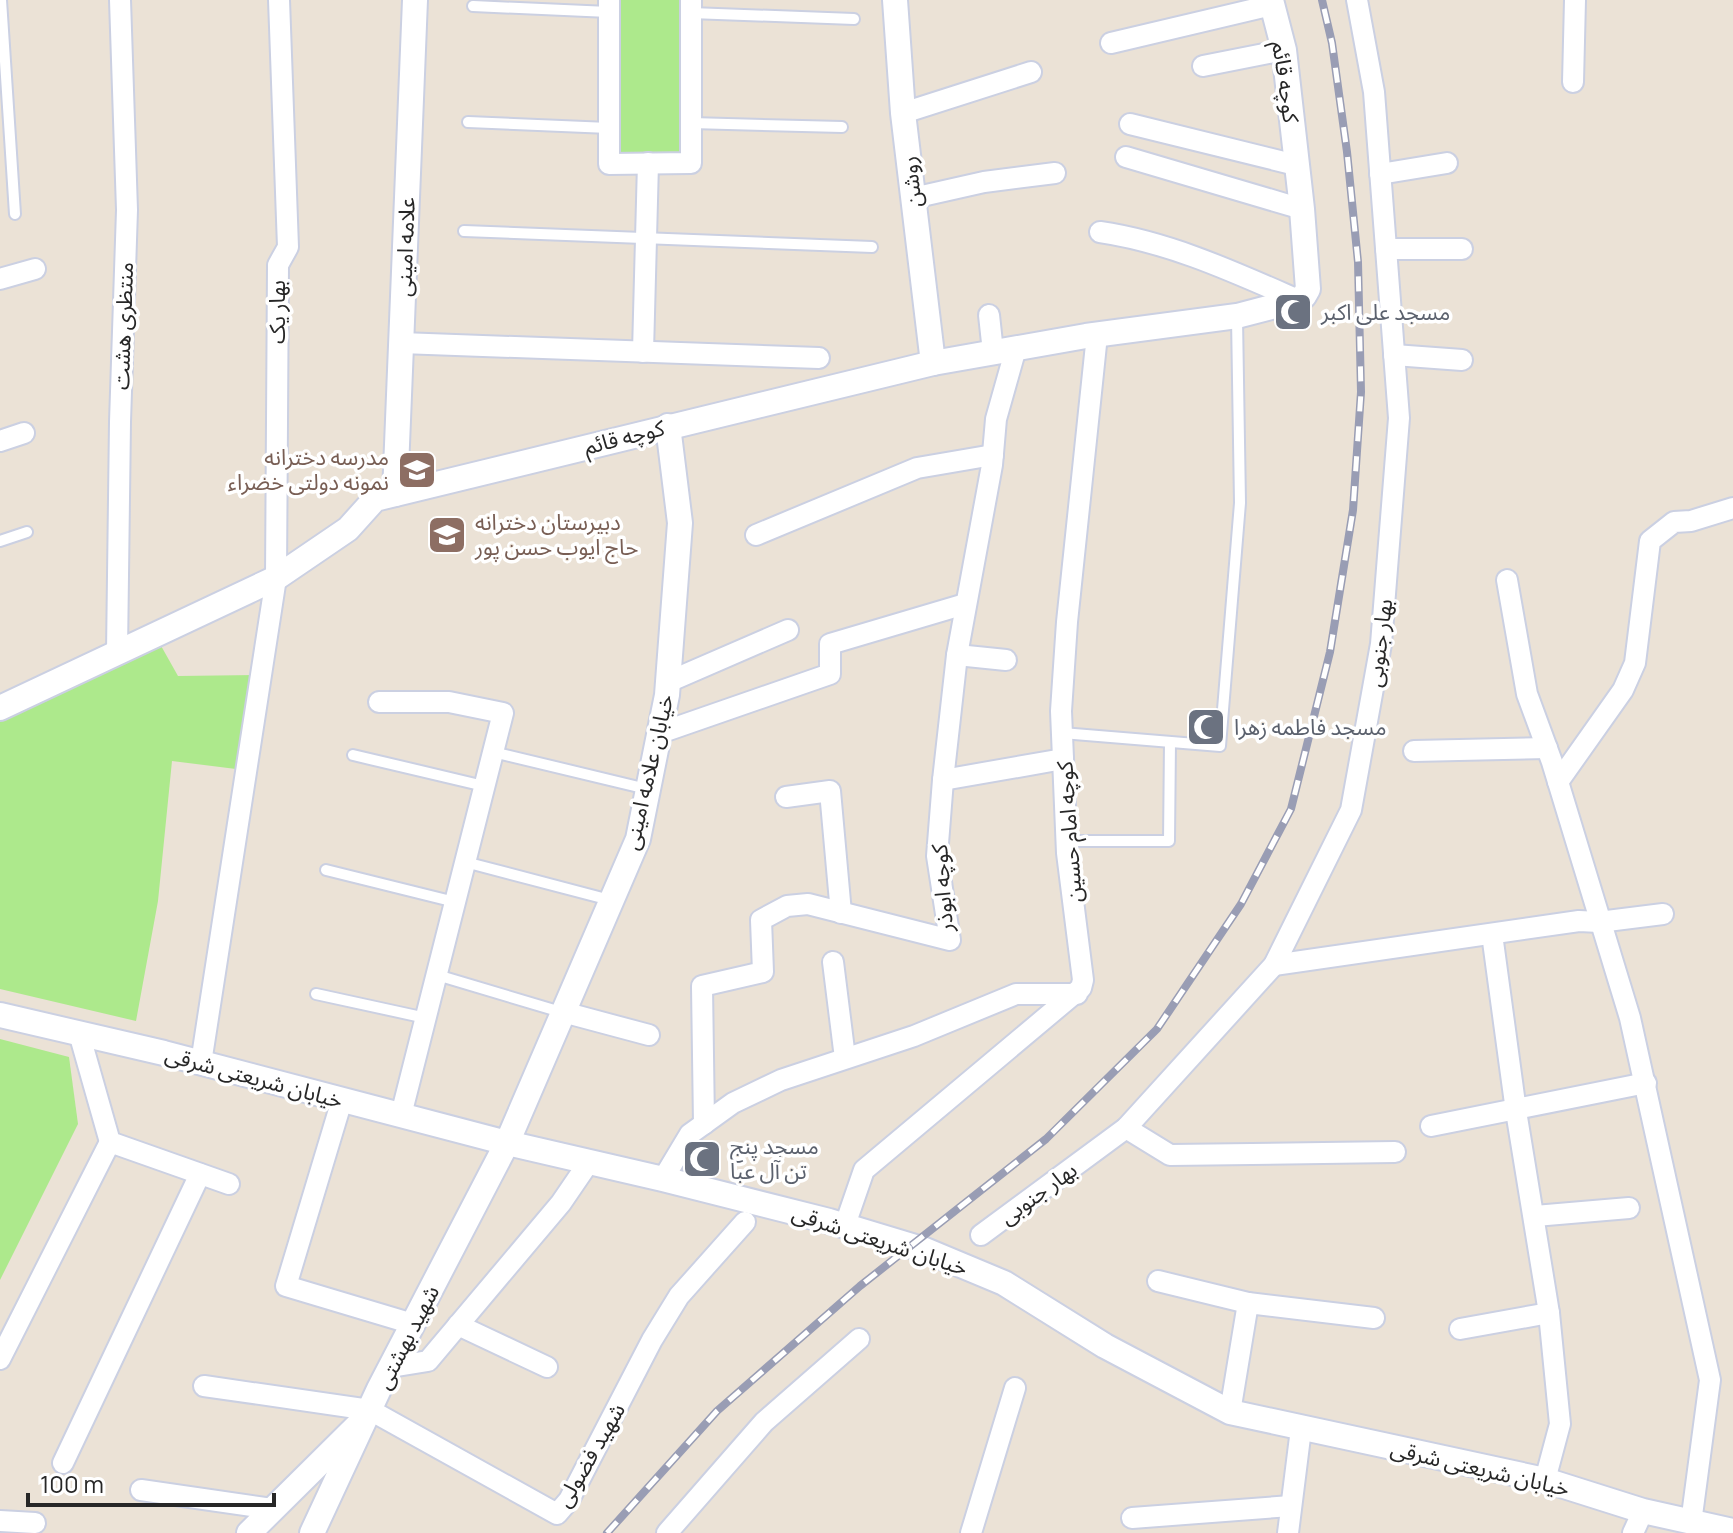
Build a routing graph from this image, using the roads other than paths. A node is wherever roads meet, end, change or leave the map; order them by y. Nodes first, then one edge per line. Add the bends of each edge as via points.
1 (1, 0) edge
2 (120, 0) edge
3 (279, 0) edge
4 (415, 0) edge
5 (895, 0) edge
6 (1357, 0) edge
7 (1575, 0) edge
8 (1271, 2) edge
9 (473, 6) dead end
10 (609, 6) edge
11 (691, 7) edge
12 (854, 19) dead end
13 (1111, 43) dead end
14 (1284, 50) junction
15 (1203, 66) dead end
16 (1031, 72) dead end
17 (1573, 82) dead end
18 (903, 113) junction
19 (468, 122) dead end
20 (691, 123) junction
21 (1130, 124) dead end
22 (842, 127) dead end
23 (609, 128) junction
24 (1126, 157) dead end
25 (648, 163) junction
26 (1447, 163) dead end
27 (1296, 165) junction
28 (1055, 173) dead end
29 (1380, 174) junction
30 (913, 198) junction
31 (1302, 209) junction
32 (15, 214) dead end
33 (464, 231) dead end
34 (1100, 232) dead end
35 (645, 238) junction
36 (872, 247) dead end
37 (1386, 249) junction
38 (1462, 249) dead end
39 (35, 269) dead end
40 (0, 279) edge
41 (1298, 300) junction
42 (989, 315) dead end
43 (1237, 316) junction
44 (1097, 335) junction
45 (401, 343) junction
46 (1005, 350) junction
47 (643, 352) junction
48 (1394, 355) junction
49 (819, 358) dead end
50 (1462, 360) dead end
51 (933, 363) junction
52 (668, 426) junction
53 (24, 433) dead end
54 (0, 441) edge
55 (993, 455) junction
56 (395, 494) junction
57 (1733, 508) edge
58 (27, 532) dead end
59 (756, 535) dead end
60 (0, 541) edge
61 (276, 578) junction
62 (1507, 580) dead end
63 (965, 604) junction
64 (788, 630) dead end
65 (117, 652) junction
66 (957, 655) junction
67 (1006, 660) dead end
68 (668, 682) junction
69 (379, 702) dead end
70 (0, 708) edge
71 (660, 733) junction
72 (1062, 733) junction
73 (1170, 742) junction
74 (1547, 748) junction
75 (1414, 751) dead end
76 (493, 752) junction
77 (353, 755) dead end
78 (1063, 759) junction
79 (943, 780) junction
80 (1558, 782) junction
81 (484, 786) junction
82 (648, 790) junction
83 (786, 797) dead end
84 (1066, 841) junction
85 (465, 862) junction
86 (326, 870) dead end
87 (611, 901) junction
88 (455, 902) junction
89 (841, 913) junction
90 (1663, 914) dead end
91 (1599, 922) junction
92 (1492, 934) junction
93 (833, 962) dead end
94 (1274, 965) junction
95 (437, 975) junction
96 (316, 994) dead end
97 (1077, 994) junction
98 (563, 1012) junction
99 (0, 1015) edge
100 (426, 1018) junction
101 (79, 1033) junction
102 (649, 1035) dead end
103 (845, 1058) junction
104 (201, 1063) junction
105 (1646, 1083) junction
106 (342, 1100) junction
107 (1516, 1111) junction
108 (401, 1115) junction
109 (704, 1124) junction
110 (1431, 1126) dead end
111 (1126, 1128) junction
112 (110, 1142) junction
113 (507, 1143) junction
114 (1395, 1152) dead end
115 (589, 1162) junction
116 (200, 1174) junction
117 (663, 1179) junction
118 (229, 1184) dead end
119 (1629, 1208) dead end
120 (1535, 1216) junction
121 (745, 1222) dead end
122 (845, 1225) junction
123 (981, 1235) dead end
124 (1158, 1281) dead end
125 (1248, 1303) junction
126 (1549, 1313) junction
127 (1374, 1318) dead end
128 (413, 1324) junction
129 (458, 1325) junction
130 (1460, 1329) dead end
131 (859, 1339) dead end
132 (0, 1359) edge
133 (391, 1367) junction
134 (547, 1367) dead end
135 (204, 1386) dead end
136 (1015, 1388) dead end
137 (1230, 1412) junction
138 (368, 1413) junction
139 (1301, 1429) junction
140 (63, 1463) dead end
141 (1545, 1480) junction
142 (141, 1490) dead end
143 (1291, 1506) junction
144 (272, 1509) junction
145 (1132, 1518) dead end
146 (0, 1521) edge
147 (1638, 1522) edge
148 (35, 1523) dead end
149 (1691, 1523) junction
150 (1733, 1531) edge
151 (249, 1533) edge
152 (312, 1533) edge
153 (667, 1533) edge
154 (971, 1533) edge
155 (1288, 1533) edge

1 - 32 lane
2 - 65 street, منتظری هشت via 127,210
3 - 61 street, بهار یک via 288,247 278,265
4 - 45 street, علامه امینی
5 - 18 street, روشن
6 - 29 street, بهار جنوبی via 1374,92
7 - 17 street
8 - 13 street
8 - 14 street, کوچه قائم
9 - 10 lane
10 - 23 street
11 - 12 lane
11 - 20 street
14 - 15 street
14 - 27 street, کوچه قائم
16 - 18 street
18 - 30 street, روشن
19 - 23 lane
20 - 22 lane
20 - 25 street via 691,163
21 - 27 street
23 - 25 street via 609,164
24 - 31 street
25 - 35 street
26 - 29 street
27 - 31 street, کوچه قائم
28 - 30 street
29 - 37 street, بهار جنوبی
30 - 51 street, روشن
31 - 41 street, کوچه قائم via 1308,289
33 - 35 lane
34 - 41 street via 1137,237
35 - 36 lane
35 - 47 street
37 - 38 street
37 - 48 street, بهار جنوبی
39 - 40 street
41 - 43 street, کوچه قائم
42 - 46 street
43 - 44 street, کوچه قائم
43 - 73 lane via 1240,503 1220,746
44 - 46 street, کوچه قائم
44 - 72 street, کوچه امام حسین via 1067,622
45 - 47 street
45 - 56 street, علامه امینی
46 - 51 street, کوچه قائم
46 - 55 street, کوچه ابوذر
47 - 49 street
48 - 50 street
48 - 94 street, بهار جنوبی via 1399,418 1381,644 1351,810
51 - 52 street, کوچه قائم
52 - 56 street, کوچه قائم
52 - 68 street, خیابان علامه امینی via 680,523
53 - 54 street
55 - 59 street via 917,468
55 - 63 street, کوچه ابوذر
56 - 61 street, کوچه قائم via 375,499 348,529
57 - 80 street via 1674,522 1650,541 1635,663 1623,690
58 - 60 lane
61 - 65 street, کوچه قائم
61 - 104 street, بهار یک
62 - 74 street via 1527,694
63 - 66 street, کوچه ابوذر
63 - 71 street via 830,644 830,674
64 - 68 street
65 - 70 street, کوچه قائم
66 - 67 street
66 - 79 street, کوچه ابوذر
68 - 71 street, خیابان علامه امینی
69 - 76 street via 449,702 503,713
71 - 82 street, خیابان علامه امینی
72 - 73 lane
72 - 78 street, کوچه امام حسین
73 - 84 lane via 1169,841
74 - 75 street
74 - 80 street
76 - 81 street
76 - 82 lane
77 - 81 lane
78 - 79 street
78 - 84 street, کوچه امام حسین
79 - 89 street, کوچه ابوذر via 937,856 950,940
80 - 91 street
81 - 85 street
82 - 87 street, خیابان علامه امینی via 638,839
83 - 89 street via 830,791
84 - 97 street, کوچه امام حسین via 1083,980
85 - 87 lane
85 - 88 street
86 - 88 lane
87 - 98 street, خیابان علامه امینی
88 - 95 street
89 - 109 street, کوچه ابوذر via 808,904 787,906 761,920 763,972 702,986
90 - 91 street
91 - 92 street
91 - 105 street
92 - 94 street
92 - 107 street
93 - 103 street
94 - 111 street, بهار جنوبی
95 - 98 lane
95 - 100 street
96 - 100 lane
97 - 103 street via 1016,994
97 - 122 street via 864,1170
98 - 102 street
98 - 113 street, خیابان علامه امینی
99 - 101 street, خیابان شریعتی شرقی
100 - 108 street
101 - 104 street, خیابان شریعتی شرقی
101 - 112 street
103 - 109 street via 781,1080
104 - 106 street, خیابان شریعتی شرقی
105 - 107 street
105 - 149 street via 1710,1380
106 - 108 street, خیابان شریعتی شرقی
106 - 128 street via 286,1286
107 - 110 street
107 - 120 street
108 - 113 street, خیابان شریعتی شرقی
109 - 117 street via 690,1134
111 - 114 street via 1170,1155
111 - 123 street, بهار جنوبی
112 - 116 street
112 - 132 street
113 - 115 street, خیابان شریعتی شرقی
113 - 128 street, شهید بهشتی
115 - 117 street, خیابان شریعتی شرقی
115 - 129 street
116 - 118 street
116 - 140 street
117 - 122 street, خیابان شریعتی شرقی
119 - 120 street
120 - 126 street
121 - 138 street, شهید فضولی via 679,1296 557,1514
122 - 137 street, خیابان شریعتی شرقی via 1004,1283 1105,1346
124 - 125 street
125 - 127 street
125 - 137 street
126 - 130 street
126 - 141 street via 1560,1424
128 - 133 street, شهید بهشتی
129 - 133 street via 428,1361
129 - 134 street
131 - 153 street via 764,1422
133 - 138 street, شهید بهشتی
135 - 138 street
136 - 154 street
137 - 139 street, خیابان شریعتی شرقی
138 - 144 street
138 - 152 street, شهید بهشتی
139 - 141 street, خیابان شریعتی شرقی
139 - 143 street
141 - 147 street, خیابان شریعتی شرقی
142 - 144 street
143 - 145 street
143 - 155 street
144 - 151 street
146 - 148 street
147 - 149 street, خیابان شریعتی شرقی
149 - 150 street, خیابان شریعتی شرقی

